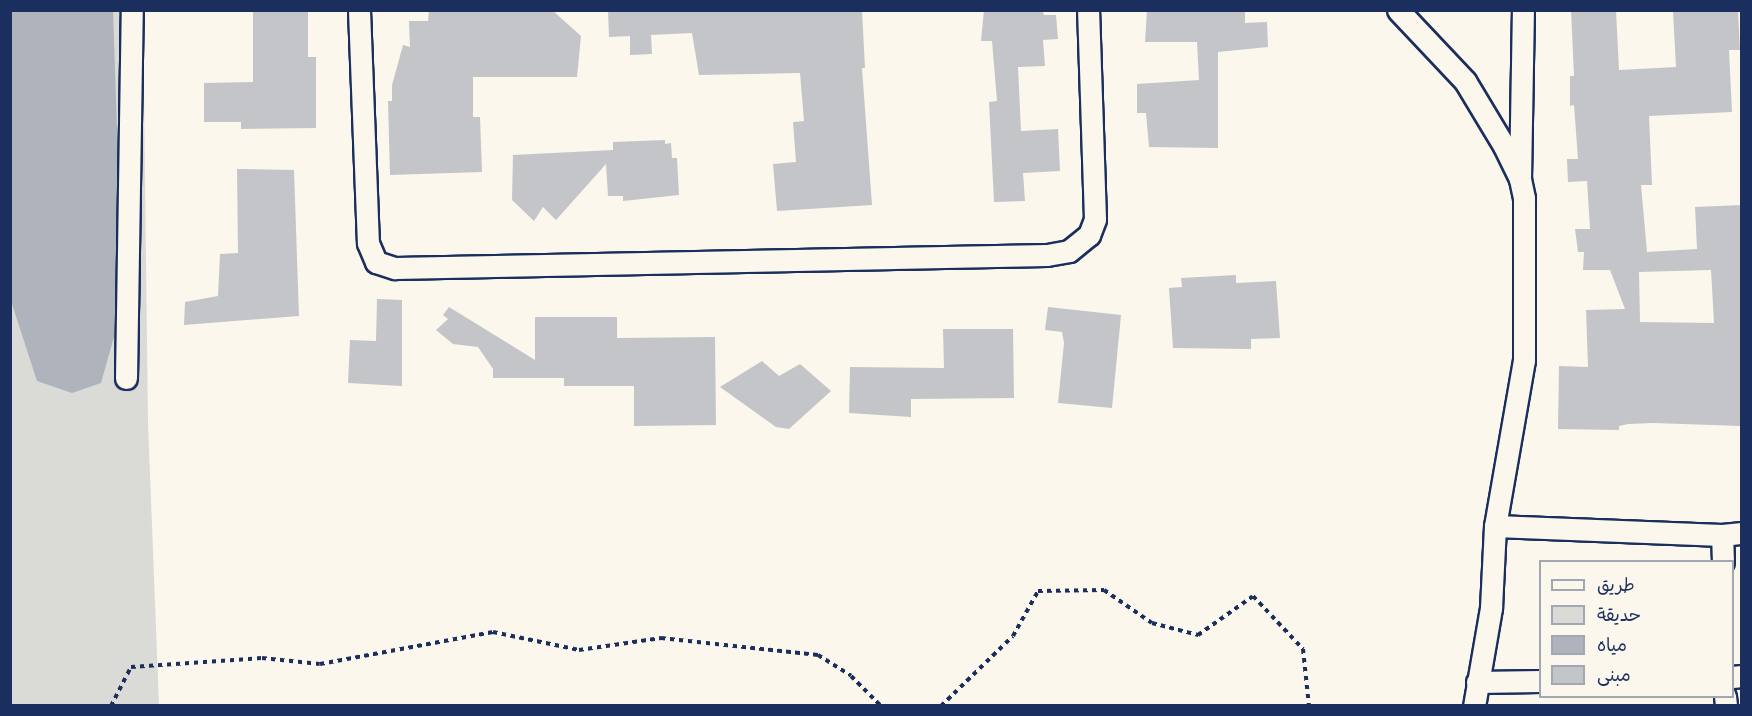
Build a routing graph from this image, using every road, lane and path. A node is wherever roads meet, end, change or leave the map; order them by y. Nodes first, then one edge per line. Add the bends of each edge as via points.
1 (132, 10) edge
2 (359, 10) edge
3 (1088, 10) edge
4 (1398, 10) edge
5 (1523, 10) edge
6 (1520, 179) junction
7 (126, 378) dead end
8 (1495, 526) junction
9 (1732, 534) edge
10 (1723, 560) edge
11 (1539, 681) edge
12 (1477, 682) junction
13 (111, 705) edge
14 (881, 705) edge
15 (941, 705) edge
16 (1309, 705) edge
17 (1474, 705) edge

1 - 7 street
2 - 3 street via 368,243 376,262 395,268 1069,252 1089,235 1095,219
4 - 6 street via 1465,81
5 - 6 street
6 - 8 street via 1526,256 1524,360
8 - 9 street
8 - 12 street via 1491,608
9 - 10 street
11 - 12 street
12 - 17 street
13 - 14 path via 131,667 261,658 320,664 494,632 579,650 661,638 818,655 851,676
15 - 16 path via 1013,636 1038,591 1104,590 1152,623 1198,635 1253,596 1303,649

